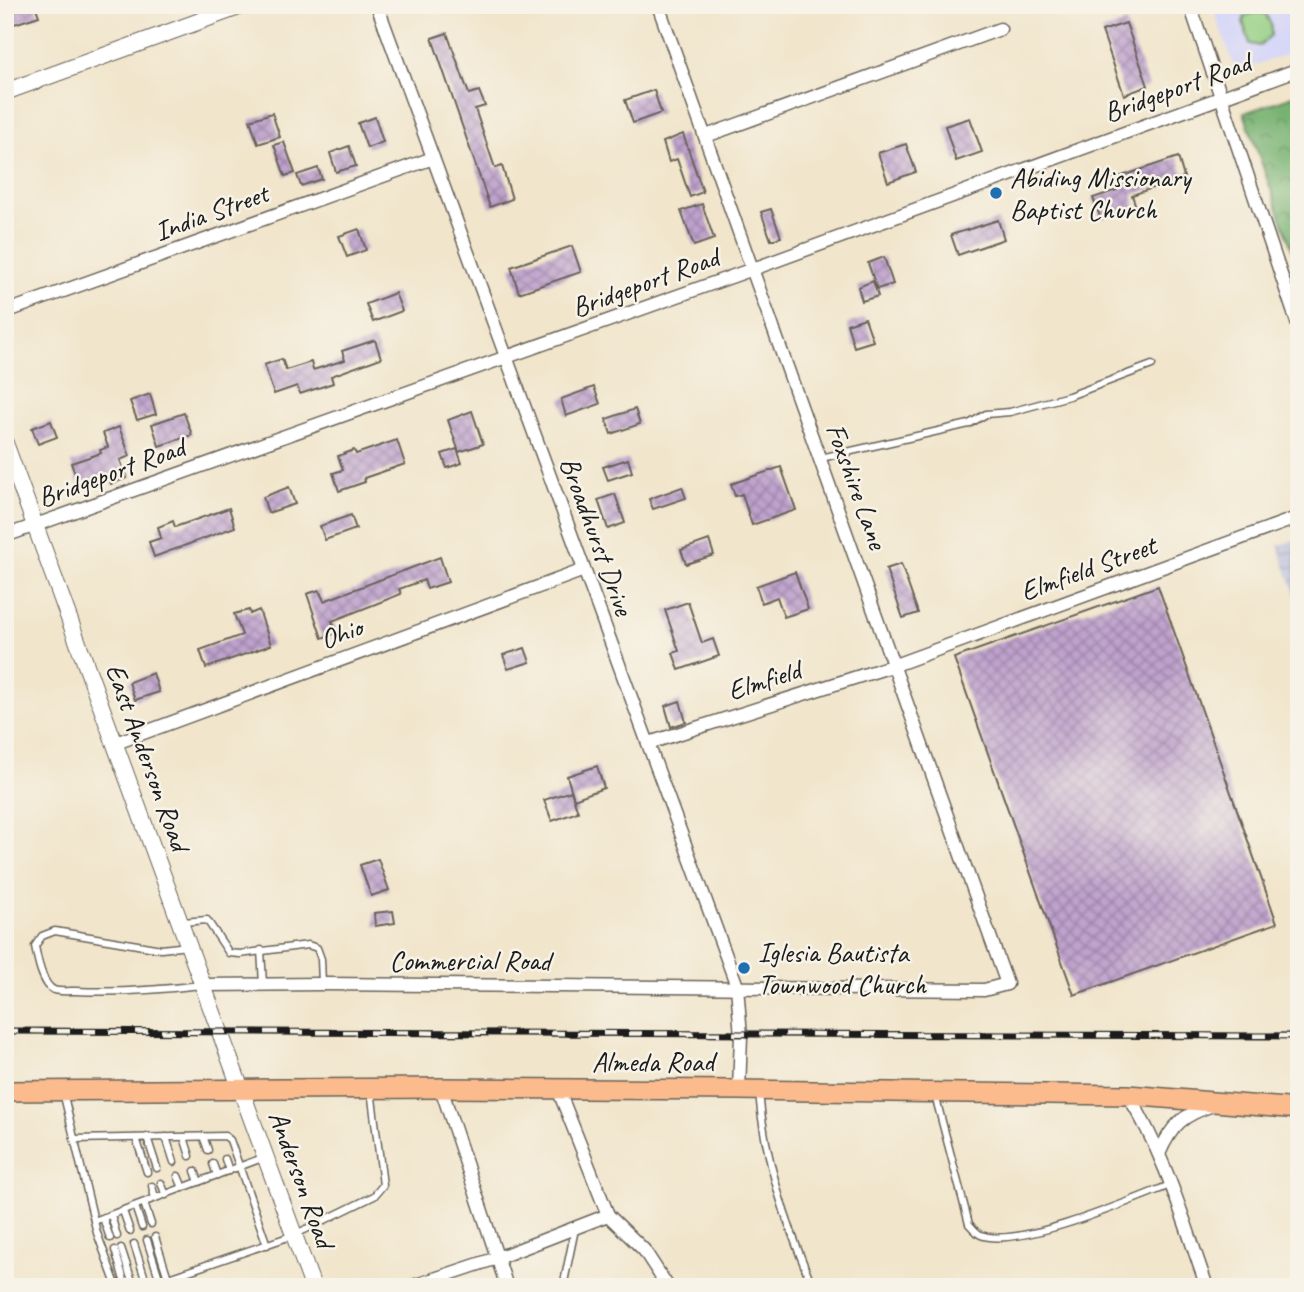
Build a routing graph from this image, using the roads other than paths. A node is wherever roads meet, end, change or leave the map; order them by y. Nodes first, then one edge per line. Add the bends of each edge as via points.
1 (244, 5) edge
2 (377, 5) edge
3 (658, 5) edge
4 (1189, 5) edge
5 (1000, 29) dead end
6 (1299, 69) edge
7 (5, 92) edge
8 (1222, 96) junction
9 (706, 136) junction
10 (433, 158) junction
11 (753, 269) junction
12 (5, 312) edge
13 (1299, 328) edge
14 (505, 358) junction
15 (1152, 365) dead end
16 (5, 443) edge
17 (821, 458) junction
18 (1299, 517) edge
19 (36, 525) junction
20 (5, 536) edge
21 (584, 570) junction
22 (895, 665) junction
23 (116, 743) junction
24 (649, 743) junction
25 (180, 923) junction
26 (189, 946) junction
27 (261, 950) junction
28 (263, 984) junction
29 (323, 984) junction
30 (1007, 984) joint
31 (202, 985) junction
32 (737, 986) junction
33 (371, 1088) junction
34 (441, 1088) junction
35 (242, 1089) junction
36 (558, 1089) junction
37 (749, 1090) junction
38 (5, 1091) edge
39 (63, 1091) junction
40 (934, 1094) junction
41 (1128, 1096) junction
42 (1222, 1102) junction
43 (1299, 1109) edge
44 (204, 1136) junction
45 (217, 1136) junction
46 (166, 1137) junction
47 (184, 1137) junction
48 (136, 1138) junction
49 (147, 1138) junction
50 (74, 1139) junction
51 (220, 1145) dead end
52 (208, 1150) dead end
53 (1159, 1154) junction
54 (190, 1156) dead end
55 (267, 1157) junction
56 (225, 1159) dead end
57 (174, 1163) dead end
58 (213, 1164) dead end
59 (239, 1167) junction
60 (157, 1168) dead end
61 (195, 1171) dead end
62 (229, 1171) junction
63 (147, 1172) dead end
64 (217, 1175) junction
65 (178, 1176) dead end
66 (199, 1182) junction
67 (161, 1183) dead end
68 (1170, 1185) junction
69 (152, 1186) dead end
70 (183, 1188) junction
71 (166, 1195) junction
72 (155, 1198) junction
73 (144, 1203) junction
74 (135, 1206) junction
75 (123, 1211) junction
76 (608, 1215) junction
77 (107, 1217) junction
78 (94, 1222) junction
79 (151, 1224) dead end
80 (142, 1227) dead end
81 (575, 1229) junction
82 (130, 1231) dead end
83 (295, 1235) junction
84 (114, 1237) dead end
85 (155, 1237) dead end
86 (147, 1240) dead end
87 (134, 1244) dead end
88 (267, 1245) junction
89 (497, 1258) junction
90 (168, 1278) junction
91 (160, 1281) junction
92 (144, 1286) edge
93 (120, 1287) edge
94 (126, 1287) edge
95 (134, 1287) edge
96 (313, 1287) edge
97 (410, 1287) edge
98 (506, 1287) edge
99 (563, 1287) edge
100 (668, 1287) edge
101 (813, 1287) edge
102 (1207, 1287) edge

1 - 7 street
2 - 10 street, Broadhurst Drive
3 - 9 street, Foxshire Lane
4 - 8 street
5 - 9 street
6 - 8 street, Bridgeport Road
8 - 11 street, Bridgeport Road
8 - 13 street
9 - 11 street, Foxshire Lane
10 - 12 street, India Street
10 - 14 street, Broadhurst Drive
11 - 14 street, Bridgeport Road
11 - 17 street, Foxshire Lane
14 - 19 street, Bridgeport Road
14 - 21 street, Broadhurst Drive
15 - 17 lane via 1036,406 986,414 969,424
16 - 19 street, East Anderson Road
17 - 22 street, Foxshire Lane
18 - 22 street, Elmfield Street
19 - 20 street, Bridgeport Road
19 - 23 street, East Anderson Road
21 - 23 street, Ohio
21 - 24 street, Broadhurst Drive
22 - 24 street, Elmfield
22 - 30 street, Foxshire Lane
23 - 25 street, East Anderson Road
24 - 32 street, Broadhurst Drive
25 - 26 street, East Anderson Road
25 - 27 lane via 206,920 229,953
26 - 31 street, East Anderson Road
26 - 31 lane via 162,949 55,932 42,936 35,946 38,964 54,990
27 - 28 lane
27 - 29 lane via 317,948
28 - 29 street, Commercial Road
28 - 31 street, Commercial Road
29 - 32 street, Commercial Road
30 - 32 street, Commercial Road via 984,990
31 - 35 street, East Anderson Road
32 - 37 street, Broadhurst Drive
33 - 34 main road, Almeda Road
33 - 35 main road, Almeda Road
33 - 83 lane via 383,1185 374,1196
34 - 36 main road, Almeda Road
34 - 89 street
35 - 39 main road, Almeda Road
35 - 55 street, Anderson Road
36 - 37 main road, Almeda Road
36 - 76 street
37 - 40 main road, Almeda Road
37 - 101 lane via 790,1233
38 - 39 main road, Almeda Road
39 - 50 lane
40 - 41 main road, Almeda Road
40 - 68 lane via 969,1224 978,1234 1026,1234 1070,1223
41 - 42 main road, Almeda Road
41 - 53 street
42 - 43 main road, Almeda Road
42 - 53 street via 1175,1124
44 - 45 lane
44 - 47 lane
44 - 52 lane
45 - 51 lane
45 - 59 lane via 230,1140
46 - 47 lane
46 - 49 lane
46 - 57 lane
47 - 54 lane
48 - 49 lane
48 - 50 lane
48 - 63 lane
49 - 60 lane
50 - 78 lane
53 - 68 street
55 - 59 lane
55 - 83 street, Anderson Road
56 - 62 lane
58 - 64 lane
59 - 62 lane
59 - 88 lane
61 - 66 lane
62 - 64 lane
64 - 66 lane
65 - 70 lane
66 - 70 lane
67 - 71 lane
68 - 102 street
69 - 72 lane
70 - 71 lane
71 - 72 lane
72 - 73 lane
73 - 74 lane
73 - 79 lane
74 - 75 lane
74 - 80 lane
75 - 77 lane
75 - 82 lane
76 - 81 street
76 - 100 street via 644,1250
77 - 78 lane
77 - 84 lane
78 - 93 lane
81 - 89 street
81 - 99 lane
83 - 88 lane
83 - 96 street, Anderson Road
85 - 90 lane
86 - 91 lane
87 - 92 lane
88 - 90 lane
89 - 97 street
89 - 98 street
90 - 91 lane
91 - 92 lane
94 - 95 lane via 118,1249

